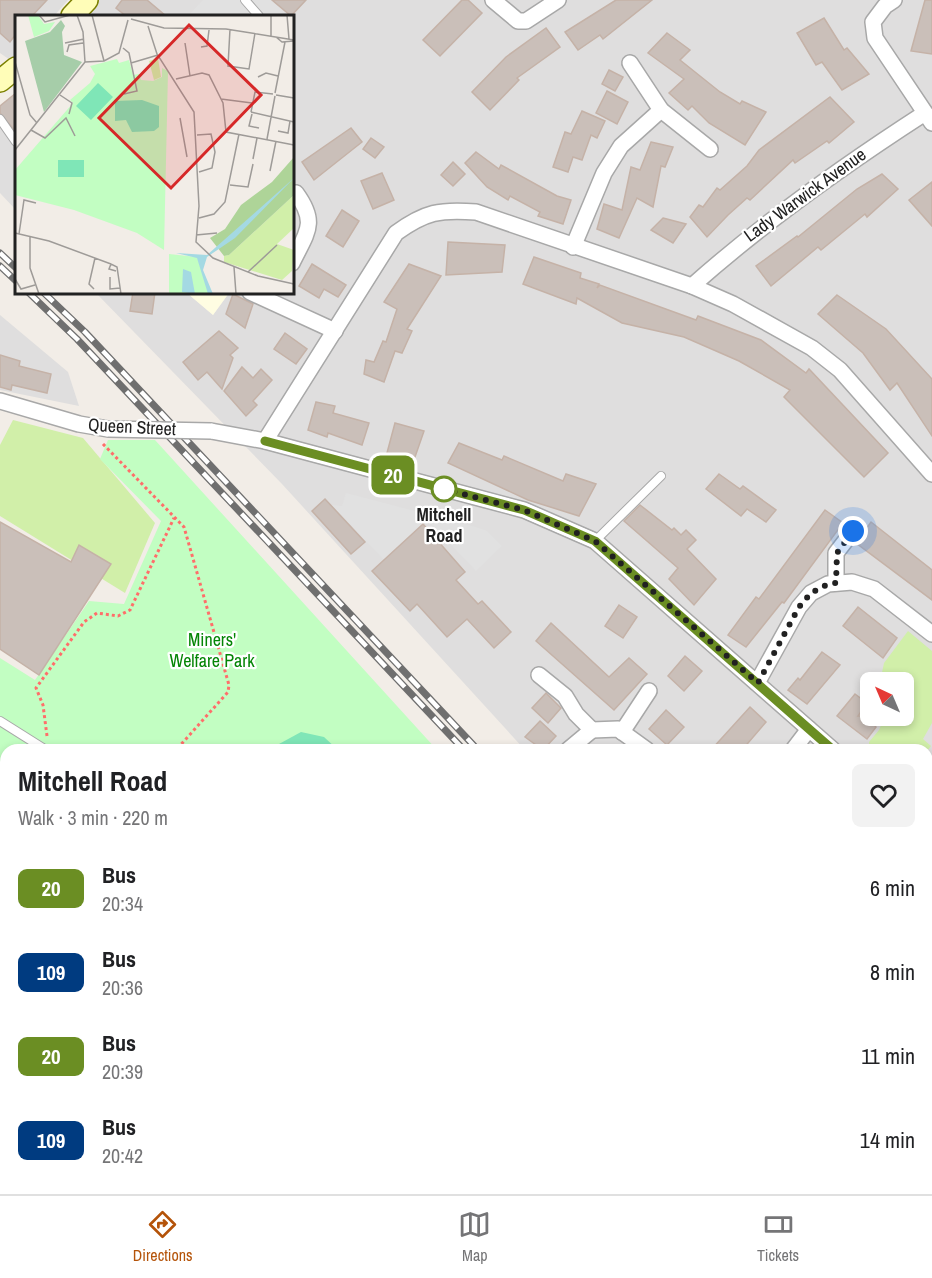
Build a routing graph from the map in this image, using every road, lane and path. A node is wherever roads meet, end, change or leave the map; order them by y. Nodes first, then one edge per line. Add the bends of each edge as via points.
1 (87, 0) edge
2 (246, 0) edge
3 (493, 0) edge
4 (558, 0) edge
5 (894, 0) edge
6 (73, 15) edge
7 (258, 15) edge
8 (630, 63) dead end
9 (15, 69) edge
10 (0, 81) edge
11 (661, 110) junction
12 (928, 118) edge
13 (0, 119) edge
14 (15, 141) edge
15 (710, 149) dead end
16 (296, 193) dead end
17 (573, 247) junction
18 (294, 259) edge
19 (692, 286) junction
20 (260, 294) edge
21 (276, 297) edge
22 (335, 331) junction
23 (0, 402) edge
24 (102, 433) junction
25 (265, 441) junction
26 (932, 474) edge
27 (661, 476) dead end
28 (174, 518) junction
29 (853, 531) dead end
30 (595, 541) junction
31 (836, 583) junction
32 (932, 634) edge
33 (539, 675) dead end
34 (758, 683) junction
35 (649, 691) dead end
36 (0, 721) edge
37 (809, 729) junction
38 (592, 730) junction
39 (622, 732) junction
40 (48, 739) dead end
41 (36, 744) edge
42 (181, 744) edge
43 (575, 744) edge
44 (639, 744) edge
45 (798, 744) edge
46 (826, 744) edge

1 - 6 main road
2 - 7 lane
3 - 4 street via 518,21 526,21
5 - 12 street via 873,22 875,38
8 - 11 street
9 - 10 main road
11 - 15 street
11 - 17 street via 615,155
12 - 19 street, Lady Warwick Avenue via 837,170 741,242
13 - 14 lane
16 - 18 street via 308,210 311,225
17 - 19 street
17 - 22 street via 476,212 436,211 416,218 396,233
19 - 26 street via 812,348 840,370
20 - 21 street
21 - 22 street
22 - 25 street
23 - 24 street, Queen Street
24 - 25 street, Queen Street, bridge via 211,431
24 - 28 path
25 - 30 street, Queen Street via 524,510
27 - 30 lane
28 - 40 path via 130,610 118,616 97,613 84,622 36,688
28 - 42 path via 184,527 229,685 228,692
29 - 31 street via 837,553
30 - 34 street, Queen Street
31 - 32 street via 852,582 874,589
31 - 34 street via 811,593 799,607
33 - 38 street via 565,696
34 - 37 street, Queen Street
35 - 39 street
36 - 41 lane
37 - 45 street
37 - 46 street, Queen Street
38 - 39 street
38 - 43 street
39 - 44 street

